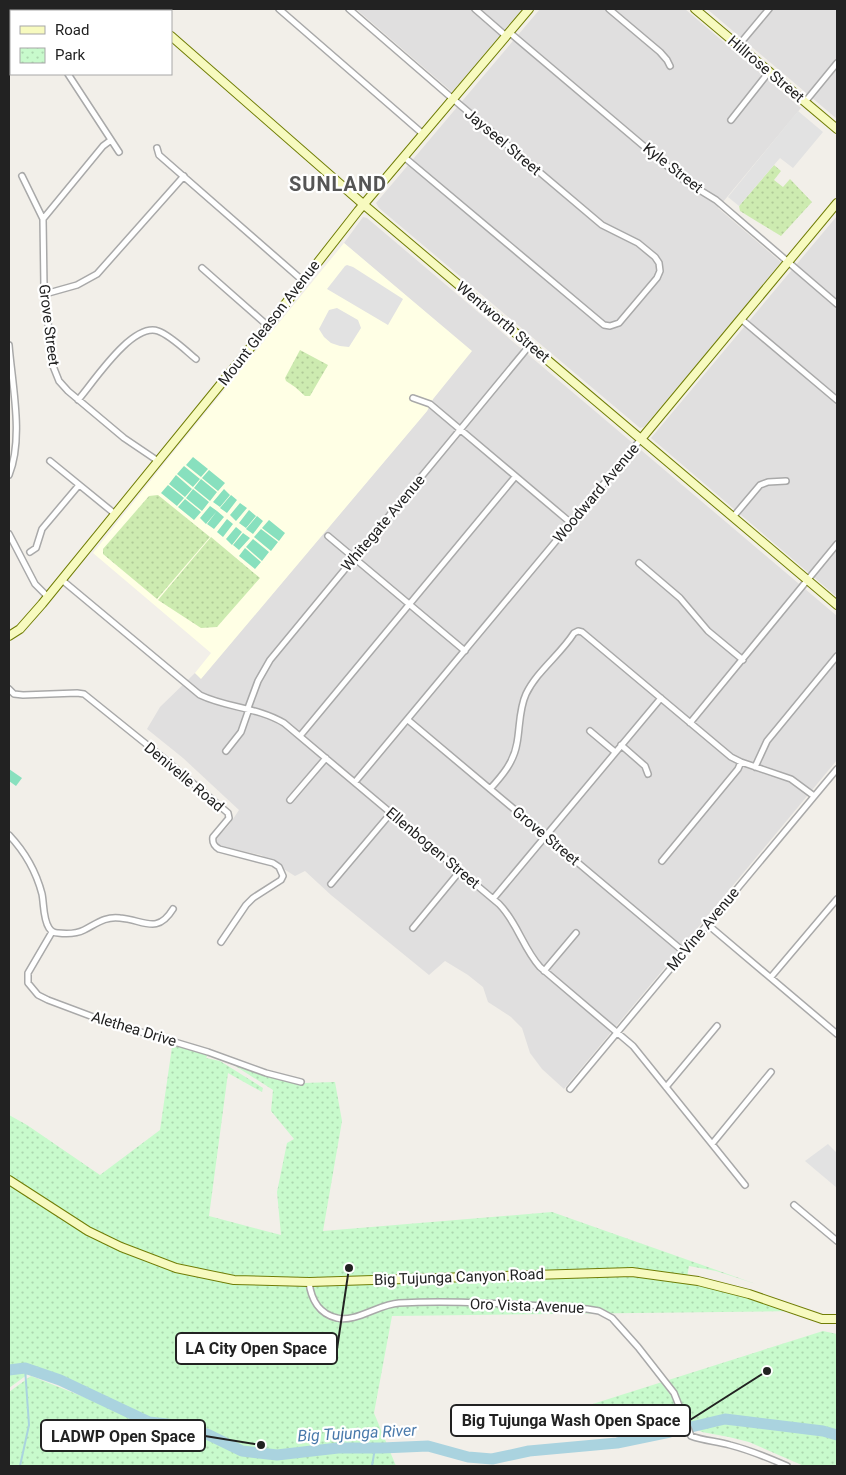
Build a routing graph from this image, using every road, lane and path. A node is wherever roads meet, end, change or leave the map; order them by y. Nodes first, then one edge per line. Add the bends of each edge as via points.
1 (279, 9) edge
2 (350, 9) edge
3 (475, 9) edge
4 (529, 9) edge
5 (609, 9) edge
6 (694, 9) edge
7 (769, 9) edge
8 (508, 34) junction
9 (172, 37) edge
10 (738, 46) junction
11 (837, 63) edge
12 (670, 66) dead end
13 (769, 72) junction
14 (69, 75) edge
15 (452, 99) junction
16 (805, 102) junction
17 (731, 120) dead end
18 (837, 129) edge
19 (423, 134) junction
20 (111, 140) junction
21 (157, 148) dead end
22 (119, 152) dead end
23 (404, 156) junction
24 (22, 176) dead end
25 (184, 176) junction
26 (837, 203) edge
27 (363, 204) junction
28 (43, 219) junction
29 (788, 262) junction
30 (202, 268) dead end
31 (302, 280) junction
32 (44, 294) junction
33 (837, 304) edge
34 (741, 318) junction
35 (268, 326) junction
36 (9, 345) edge
37 (530, 345) junction
38 (196, 359) dead end
39 (413, 398) dead end
40 (78, 400) junction
41 (837, 400) edge
42 (460, 430) junction
43 (641, 439) junction
44 (50, 461) dead end
45 (158, 461) junction
46 (9, 475) edge
47 (516, 477) junction
48 (786, 481) dead end
49 (78, 485) junction
50 (115, 514) junction
51 (733, 517) junction
52 (571, 523) junction
53 (9, 534) edge
54 (328, 536) dead end
55 (837, 544) edge
56 (30, 552) dead end
57 (354, 558) junction
58 (639, 563) dead end
59 (62, 580) junction
60 (808, 580) junction
61 (48, 597) junction
62 (410, 604) junction
63 (837, 605) edge
64 (9, 636) edge
65 (465, 650) junction
66 (837, 656) edge
67 (743, 660) junction
68 (9, 689) edge
69 (661, 698) junction
70 (249, 708) junction
71 (408, 720) junction
72 (690, 723) junction
73 (590, 731) dead end
74 (300, 736) junction
75 (620, 745) junction
76 (226, 751) dead end
77 (615, 752) junction
78 (326, 758) junction
79 (741, 762) junction
80 (755, 767) junction
81 (837, 769) edge
82 (648, 774) dead end
83 (355, 782) junction
84 (490, 789) junction
85 (814, 796) junction
86 (290, 800) dead end
87 (391, 813) junction
88 (9, 835) edge
89 (546, 836) junction
90 (662, 861) dead end
91 (460, 871) junction
92 (331, 884) dead end
93 (837, 898) edge
94 (493, 899) junction
95 (173, 909) dead end
96 (707, 924) junction
97 (413, 928) dead end
98 (52, 932) junction
99 (576, 932) dead end
100 (221, 942) dead end
101 (684, 952) junction
102 (544, 971) junction
103 (771, 978) junction
104 (717, 1026) dead end
105 (617, 1032) junction
106 (837, 1034) edge
107 (771, 1072) dead end
108 (301, 1082) dead end
109 (666, 1087) junction
110 (570, 1090) dead end
111 (712, 1144) junction
112 (9, 1180) edge
113 (745, 1185) dead end
114 (794, 1205) dead end
115 (837, 1241) edge
116 (309, 1282) junction
117 (837, 1319) edge
118 (787, 1466) edge

1 - 19 street
2 - 15 street, Jayseel Street
3 - 8 street, Kyle Street
4 - 8 street, Mount Gleason Avenue
5 - 12 street via 660,52
6 - 10 street, Hillrose Street
7 - 10 street
8 - 15 street, Mount Gleason Avenue
8 - 29 street, Kyle Street via 685,181 716,200
9 - 27 street, Wentworth Street
10 - 13 street, Hillrose Street
11 - 16 street
13 - 16 street, Hillrose Street
13 - 17 street
14 - 20 street
15 - 19 street, Mount Gleason Avenue
15 - 23 street, Jayseel Street via 602,225 655,256 660,266 657,278 621,321 610,326 602,323
16 - 18 street, Hillrose Street
19 - 23 street, Mount Gleason Avenue
20 - 22 street
20 - 28 street
21 - 25 street via 159,155
23 - 27 street, Mount Gleason Avenue
24 - 28 street, Grove Street
25 - 31 street
25 - 32 street via 97,274 69,289
26 - 29 street, Woodward Avenue
27 - 31 street, Mount Gleason Avenue
27 - 37 street, Wentworth Street
28 - 32 street, Grove Street
29 - 33 street, Kyle Street
29 - 34 street, Woodward Avenue
30 - 35 street
31 - 35 street, Mount Gleason Avenue
32 - 40 street, Grove Street via 56,374
34 - 41 street
34 - 43 street, Woodward Avenue
35 - 45 street, Mount Gleason Avenue
36 - 46 street via 15,418 14,458
37 - 42 street, Whitegate Avenue
37 - 43 street, Wentworth Street
38 - 40 street via 160,331 146,330 122,347
39 - 42 street via 430,404
40 - 45 street, Grove Street
42 - 47 street
42 - 57 street, Whitegate Avenue
43 - 51 street, Wentworth Street
43 - 52 street, Woodward Avenue
44 - 49 street
45 - 50 street, Mount Gleason Avenue
47 - 52 street
47 - 62 street
48 - 51 street via 760,484
49 - 50 street
49 - 56 street via 42,529 36,548
50 - 59 street, Mount Gleason Avenue
51 - 60 street, Wentworth Street
52 - 65 street, Woodward Avenue
53 - 61 street via 35,584
54 - 57 street
55 - 60 street
57 - 62 street
57 - 70 street, Whitegate Avenue via 270,660 258,680
58 - 67 street via 680,598 708,631
59 - 61 street, Mount Gleason Avenue
59 - 70 street, Ellenbogen Street via 200,695 216,702
60 - 63 street, Wentworth Street
60 - 67 street
61 - 64 street, Mount Gleason Avenue via 20,629
62 - 65 street
62 - 74 street
65 - 71 street, Woodward Avenue
66 - 80 street via 766,741
67 - 72 street
68 - 100 street, Denivelle Road via 14,694 23,695 84,694 228,813 229,818 213,836 215,846 274,863 278,867 283,876 281,880 246,905
69 - 72 street
69 - 75 street
69 - 84 street via 578,631 526,694 515,753
70 - 74 street, Ellenbogen Street via 276,718
70 - 76 street, Whitegate Avenue via 241,732
71 - 83 street, Woodward Avenue
71 - 84 street, Grove Street
72 - 79 street
73 - 77 street
74 - 78 street, Ellenbogen Street
75 - 77 street
75 - 82 street via 645,766
77 - 89 street
78 - 83 street, Ellenbogen Street
78 - 86 street
79 - 80 street
79 - 90 street
80 - 85 street via 791,779
81 - 85 street, McVine Avenue
83 - 87 street, Ellenbogen Street
84 - 89 street, Grove Street
85 - 96 street, McVine Avenue
87 - 91 street, Ellenbogen Street
87 - 92 street
88 - 98 street via 32,865 42,894 47,924
89 - 94 street
89 - 101 street, Grove Street
91 - 94 street, Ellenbogen Street
91 - 97 street
93 - 103 street
94 - 102 street, Ellenbogen Street via 509,916 531,957
95 - 98 street via 166,919 154,924 118,917 102,919 72,933
96 - 101 street, McVine Avenue
96 - 103 street
98 - 108 street, Alethea Drive via 28,973 28,983 38,995 97,1018
99 - 102 street
101 - 105 street, McVine Avenue
102 - 105 street, Ellenbogen Street
103 - 106 street
104 - 109 street
105 - 109 street, Ellenbogen Street via 636,1049
105 - 110 street, McVine Avenue
107 - 111 street
109 - 111 street, Ellenbogen Street
111 - 113 street, Ellenbogen Street
112 - 116 street, Big Tujunga Canyon Road via 88,1231 156,1261 207,1276 234,1280
114 - 115 street
116 - 117 street, Big Tujunga Canyon Road via 632,1272 698,1280 822,1319
116 - 118 street, Oro Vista Avenue via 319,1308 340,1319 356,1317 386,1305 406,1303 508,1304 599,1311 625,1331 666,1381 691,1436 731,1445

